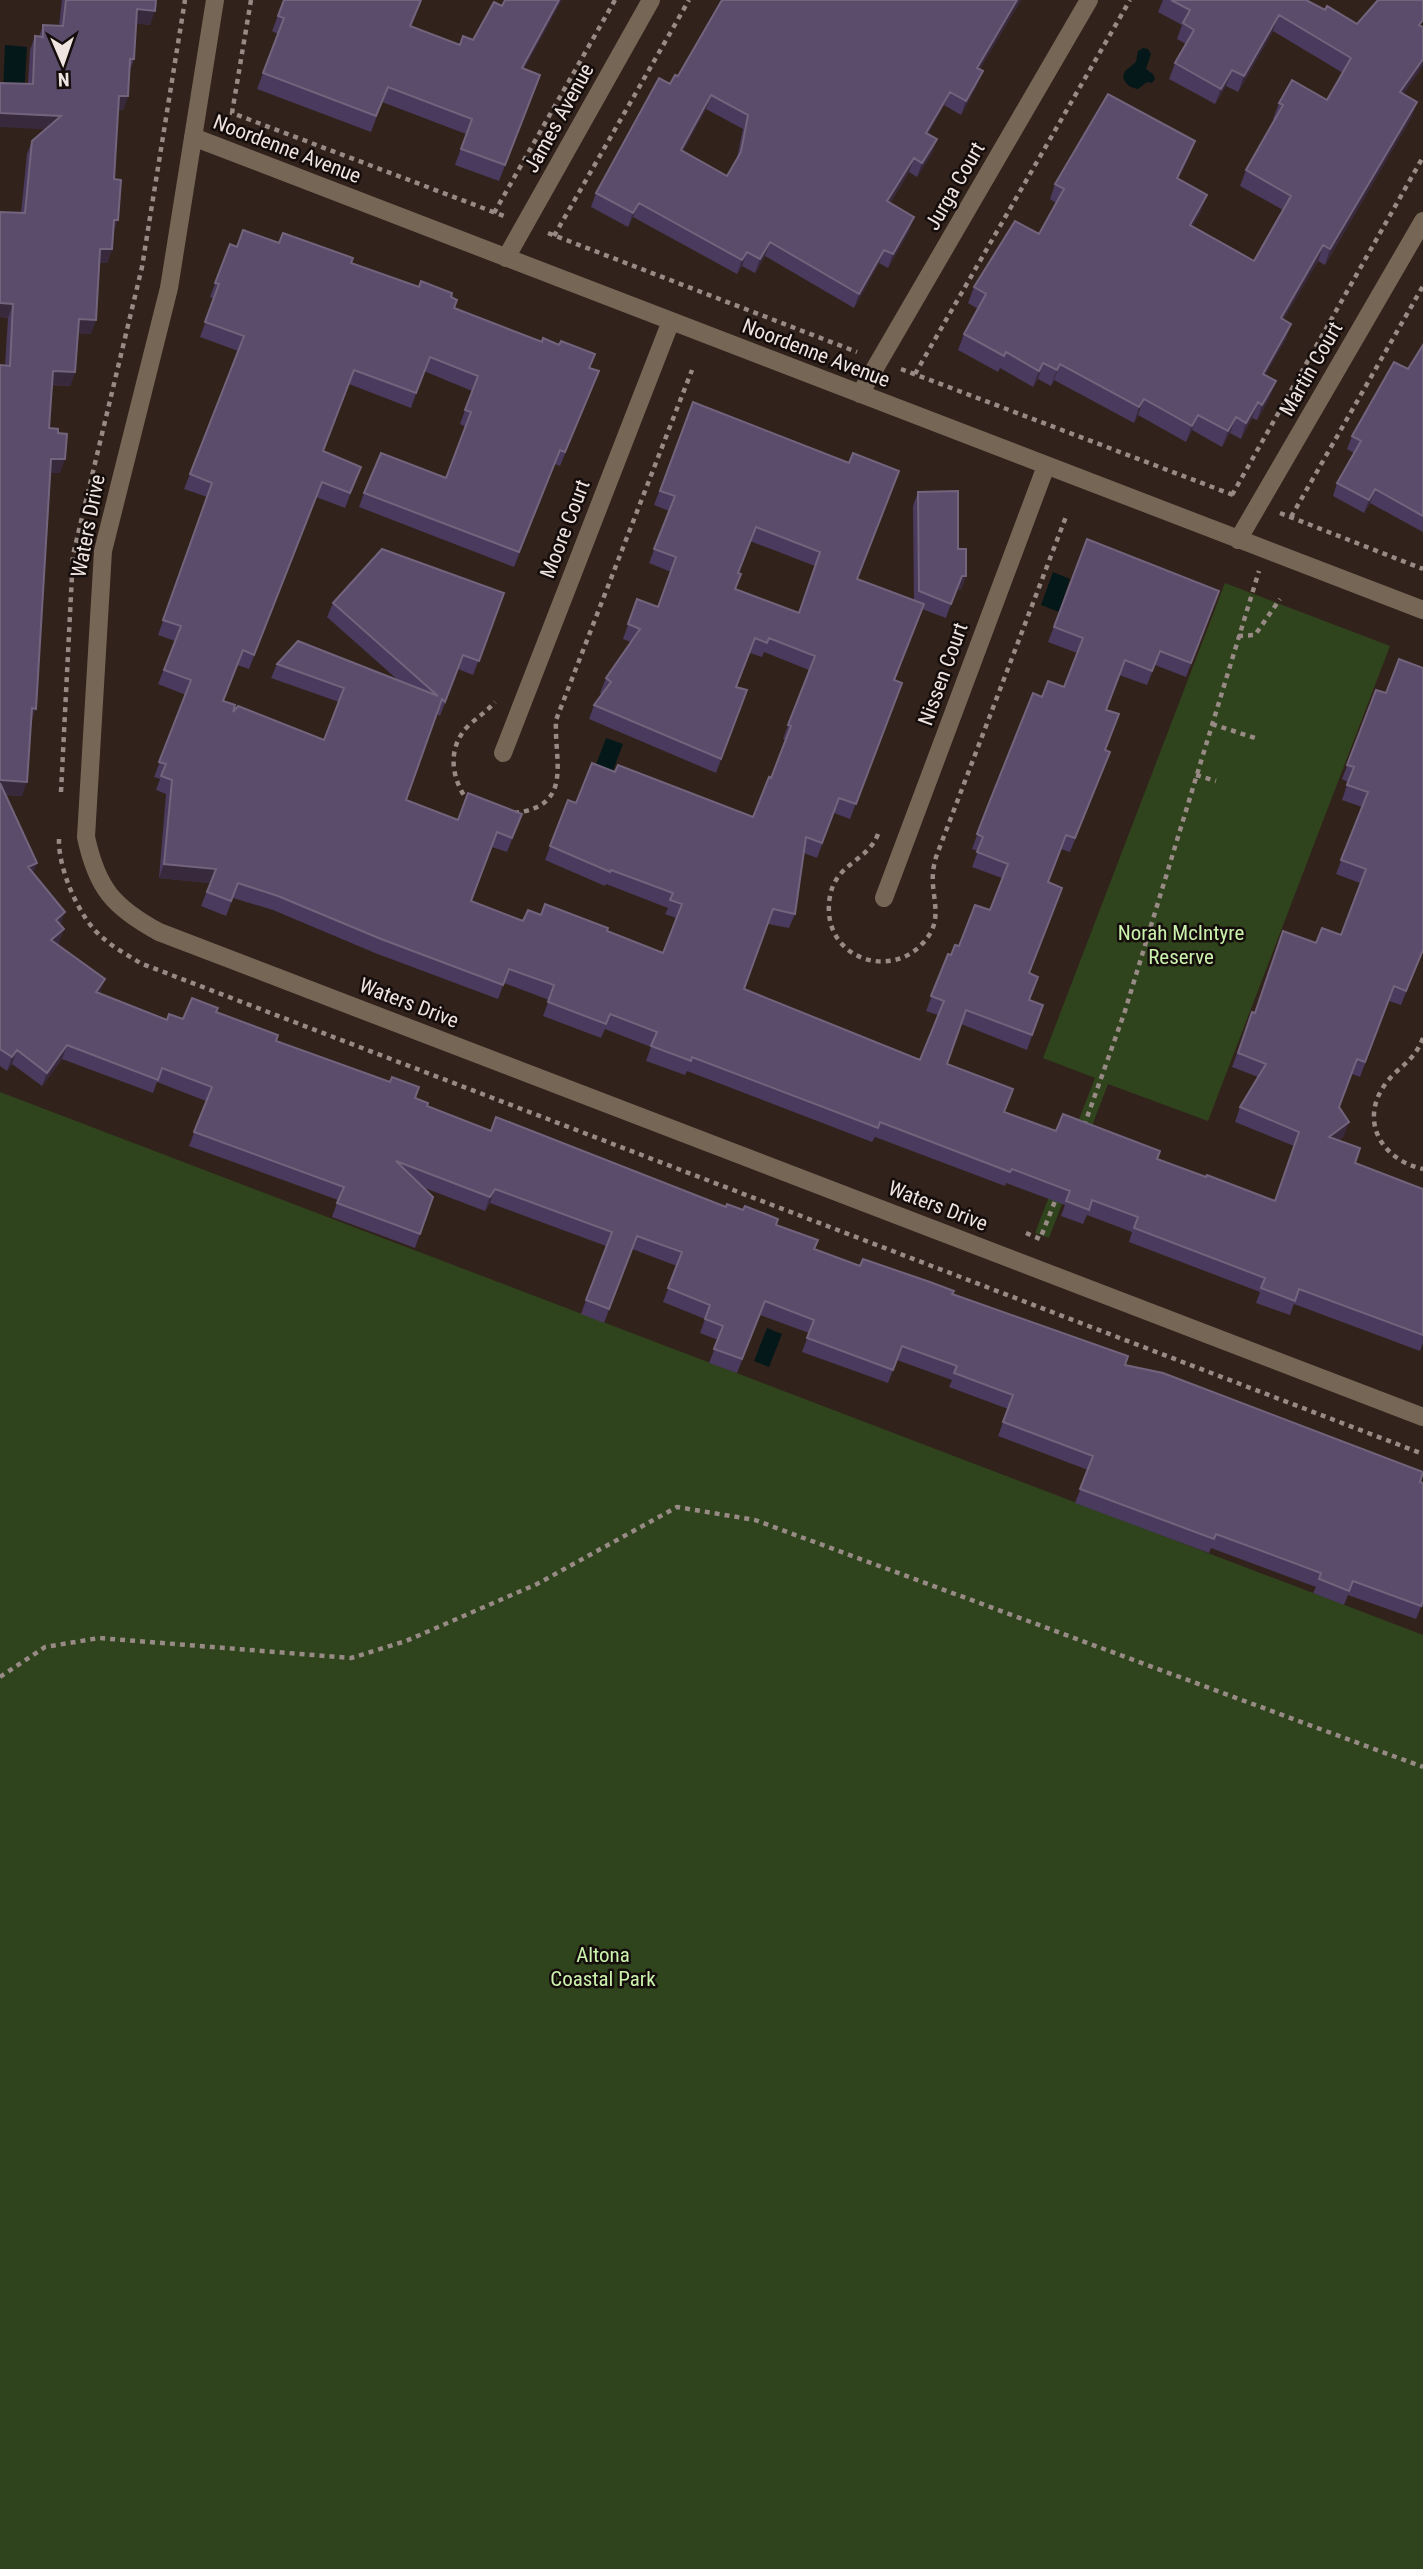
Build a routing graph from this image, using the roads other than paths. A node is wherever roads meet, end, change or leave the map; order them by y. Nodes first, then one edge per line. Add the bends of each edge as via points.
1 (215, 0) edge
2 (651, 0) edge
3 (1089, 0) edge
4 (193, 138) junction
5 (1423, 221) edge
6 (506, 258) junction
7 (671, 321) junction
8 (860, 394) junction
9 (1046, 466) junction
10 (1238, 540) junction
11 (1423, 611) edge
12 (503, 753) dead end
13 (884, 898) dead end
14 (1423, 1418) edge

1 - 4 street, Waters Drive
2 - 6 street, James Avenue
3 - 8 street, Jurga Court
4 - 6 street, Noordenne Avenue
4 - 14 street, Waters Drive via 169,288 109,523 100,577 86,837 91,859 113,901 159,932
5 - 10 street, Martin Court
6 - 7 street, Noordenne Avenue
7 - 8 street, Noordenne Avenue
7 - 12 street, Moore Court
8 - 9 street, Noordenne Avenue
9 - 10 street, Noordenne Avenue
9 - 13 street, Nissen Court
10 - 11 street, Noordenne Avenue

